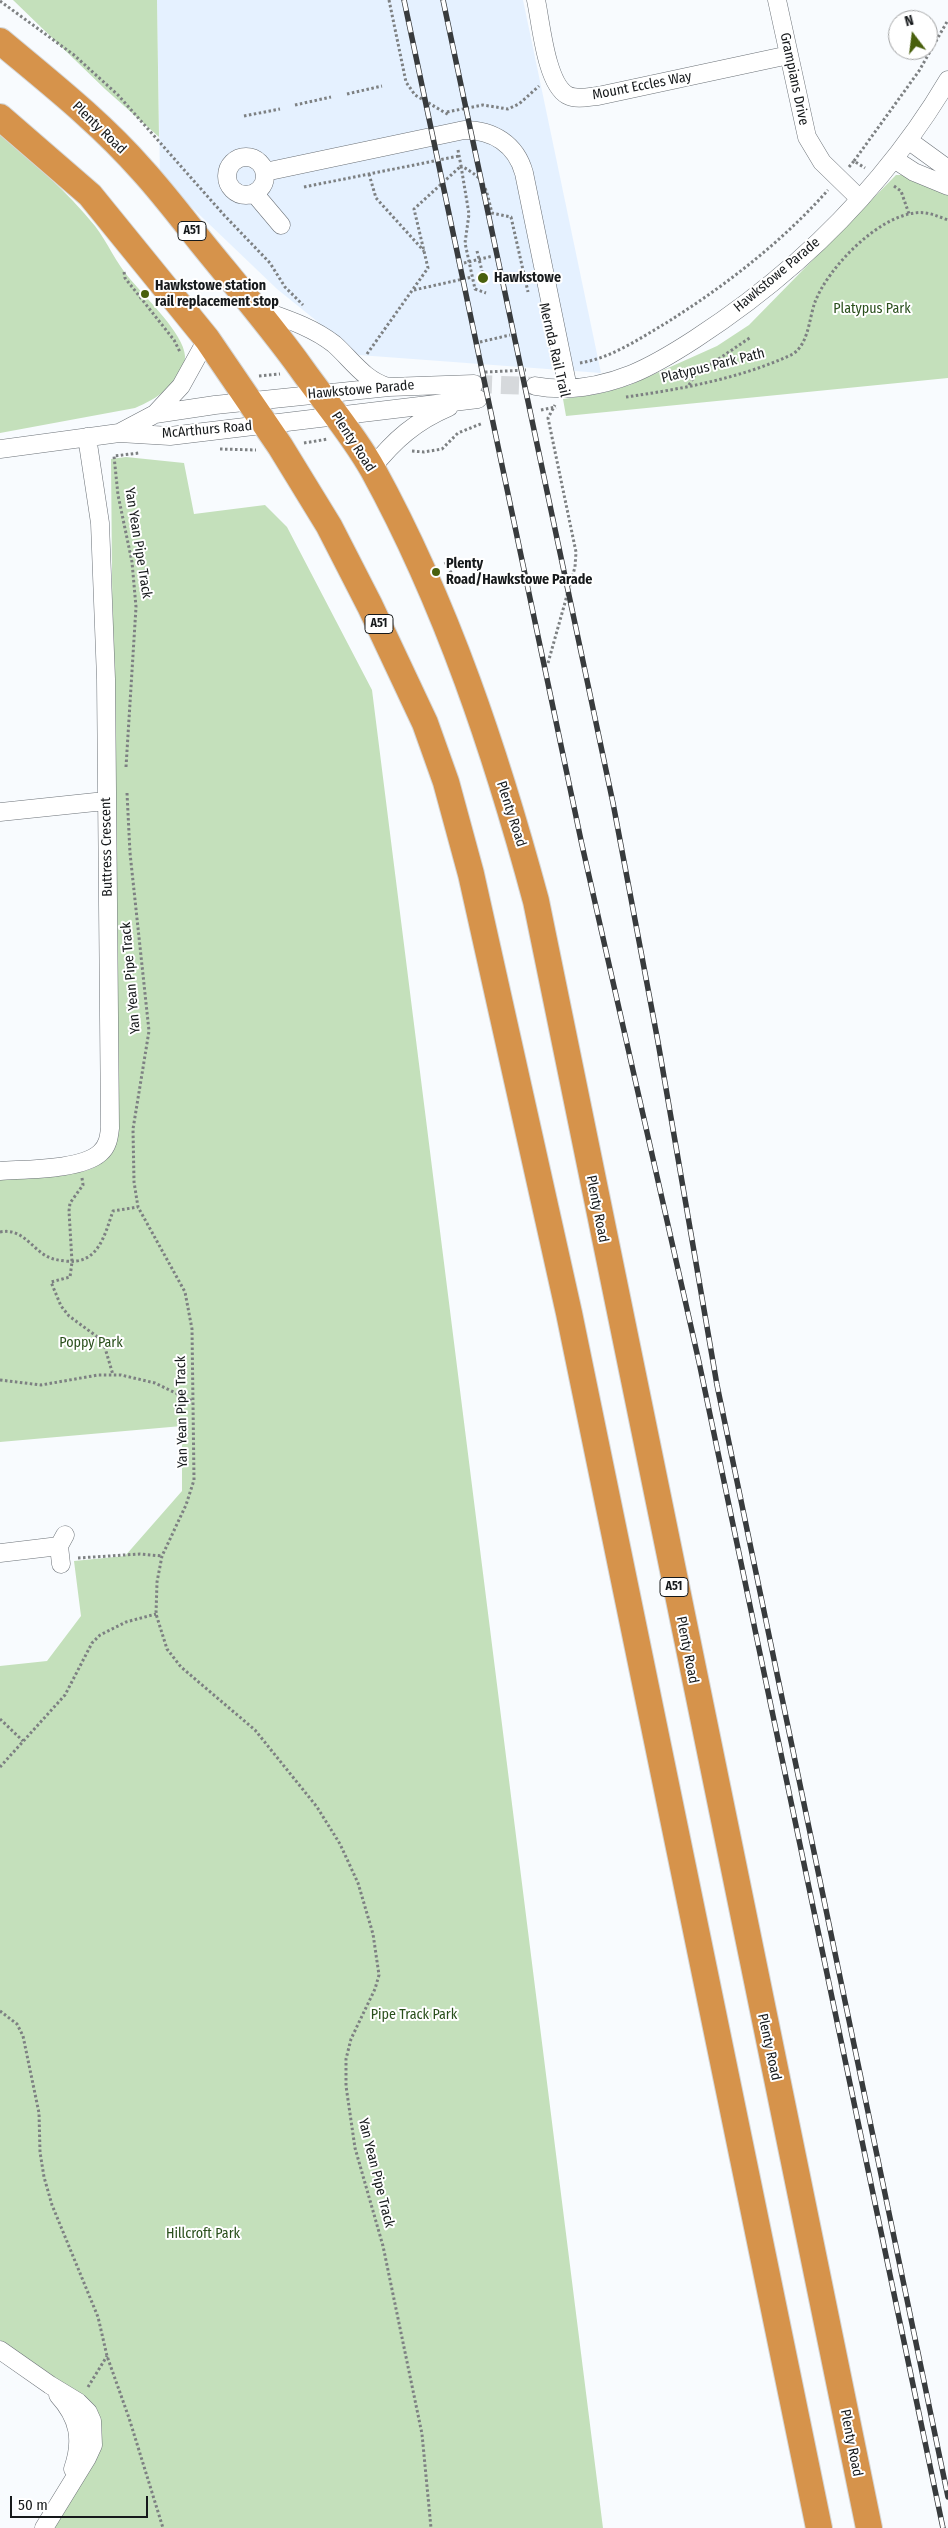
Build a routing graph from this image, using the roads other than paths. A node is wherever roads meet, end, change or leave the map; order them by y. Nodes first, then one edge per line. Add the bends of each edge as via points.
1 (536, 0) edge
2 (777, 0) edge
3 (0, 41) edge
4 (789, 55) junction
5 (948, 80) edge
6 (0, 117) edge
7 (908, 140) junction
8 (894, 159) junction
9 (948, 168) edge
10 (265, 172) junction
11 (948, 186) edge
12 (254, 193) junction
13 (860, 199) junction
14 (281, 225) dead end
15 (256, 308) junction
16 (207, 339) junction
17 (389, 387) junction
18 (474, 389) junction
19 (320, 393) junction
20 (248, 401) junction
21 (155, 414) junction
22 (336, 415) junction
23 (265, 424) junction
24 (119, 433) junction
25 (87, 437) junction
26 (0, 449) edge
27 (372, 468) junction
28 (106, 801) junction
29 (0, 812) edge
30 (0, 1171) edge
31 (61, 1551) road end
32 (0, 1552) edge
33 (0, 2350) edge
34 (50, 2385) junction
35 (86, 2445) junction
36 (44, 2528) edge
37 (820, 2528) edge
38 (869, 2528) edge

1 - 4 street, Mount Eccles Way via 553,80 568,96 588,97
2 - 4 street, Grampians Drive
3 - 15 highway, Plenty Road / A51 via 72,101 141,169
4 - 13 street, Grampians Drive via 807,137 822,162
5 - 7 street, Hawkstowe Parade
6 - 16 highway, A51 via 90,195
7 - 8 street, Hawkstowe Parade
7 - 9 street
8 - 11 street via 914,172
8 - 13 street, Hawkstowe Parade
10 - 12 street via 262,186
10 - 12 street via 258,161 248,156 229,166 230,186 238,193
10 - 13 street, Hawkstowe Parade via 454,132 476,131 496,136 520,160 564,366 545,386 603,383 632,374 698,337 792,266
12 - 14 street
15 - 17 street via 305,326 334,344 368,378
15 - 19 highway, Plenty Road / A51
16 - 20 highway, A51
16 - 21 street, McArthurs Road via 187,377
17 - 18 street, Hawkstowe Parade
17 - 19 street, Hawkstowe Parade
18 - 22 street, Hawkstowe Parade
18 - 27 street via 406,430
19 - 20 street, Hawkstowe Parade
19 - 22 highway, Plenty Road / A51
20 - 21 street, McArthurs Road
20 - 23 highway, A51
21 - 24 street, McArthurs Road
22 - 23 street, Hawkstowe Parade
22 - 27 highway, Plenty Road / A51
23 - 24 street, McArthurs Road via 170,436
23 - 37 highway, A51 via 329,526 425,724 446,782 471,874 569,1313
24 - 25 street, McArthurs Road
25 - 26 street, McArthurs Road
25 - 28 street, Buttress Crescent via 100,523 106,679
27 - 38 highway, Plenty Road / A51 via 431,589 480,713 536,901 708,1755
28 - 29 street
28 - 30 street, Buttress Crescent via 110,1128 105,1148 81,1163
31 - 32 street
33 - 34 street
34 - 35 street via 69,2407
34 - 35 street via 88,2412 92,2421
35 - 36 street via 87,2458

